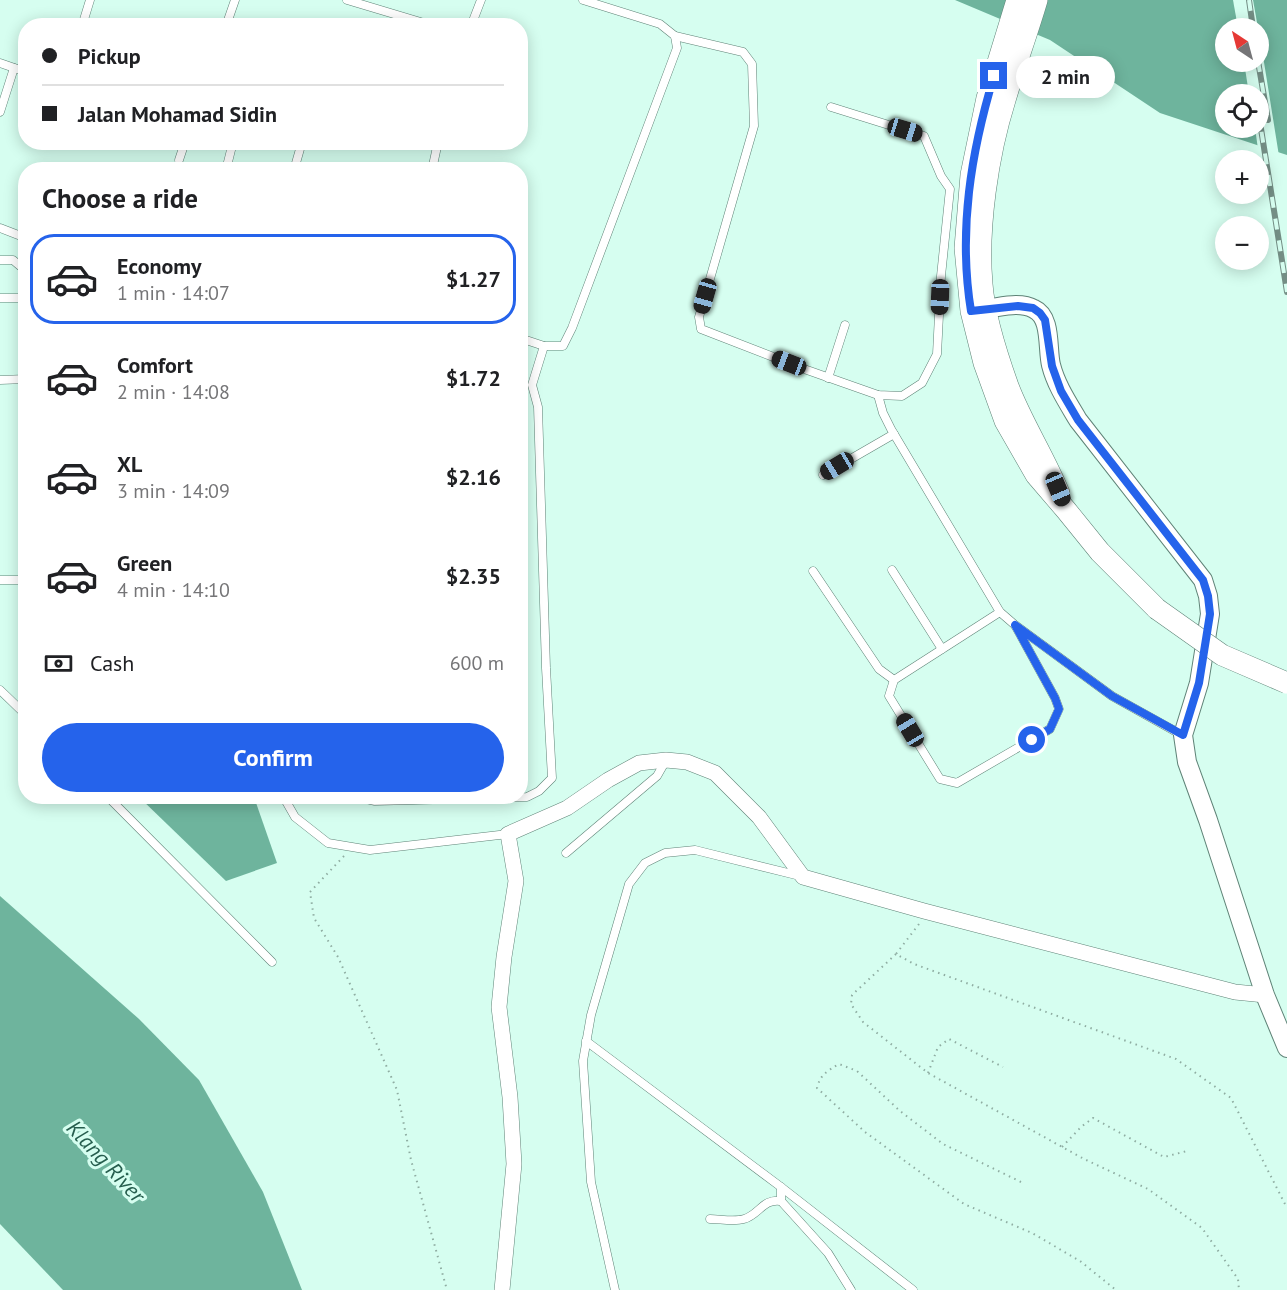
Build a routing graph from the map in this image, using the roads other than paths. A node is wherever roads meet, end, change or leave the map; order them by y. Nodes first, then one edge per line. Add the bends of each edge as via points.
1 (90, 0) edge
2 (235, 0) edge
3 (347, 0) edge
4 (481, 0) edge
5 (583, 0) edge
6 (1017, 0) edge
7 (1037, 0) edge
8 (84, 18) edge
9 (229, 18) edge
10 (408, 18) edge
11 (474, 18) edge
12 (675, 36) junction
13 (0, 63) edge
14 (14, 68) junction
15 (18, 69) edge
16 (831, 107) dead end
17 (0, 112) edge
18 (985, 145) junction
19 (182, 150) edge
20 (178, 160) dead end
21 (0, 228) edge
22 (18, 234) edge
23 (0, 260) edge
24 (18, 264) edge
25 (0, 298) edge
26 (18, 298) edge
27 (979, 310) junction
28 (845, 325) dead end
29 (528, 341) edge
30 (544, 346) junction
31 (828, 378) junction
32 (18, 379) edge
33 (0, 380) edge
34 (878, 395) junction
35 (894, 434) junction
36 (823, 475) dead end
37 (892, 570) dead end
38 (813, 571) dead end
39 (0, 580) edge
40 (18, 580) edge
41 (1000, 612) junction
42 (1015, 625) junction
43 (942, 649) junction
44 (894, 680) junction
45 (1287, 683) edge
46 (0, 690) edge
47 (18, 707) edge
48 (1183, 735) junction
49 (666, 760) junction
50 (528, 796) edge
51 (115, 804) edge
52 (288, 804) edge
53 (508, 834) junction
54 (566, 853) dead end
55 (803, 877) junction
56 (272, 962) dead end
57 (1265, 995) junction
58 (586, 1041) junction
59 (1287, 1048) edge
60 (781, 1187) junction
61 (781, 1201) junction
62 (710, 1219) dead end
63 (502, 1290) edge
64 (615, 1290) edge
65 (851, 1290) edge
66 (912, 1290) edge

1 - 8 lane
2 - 9 lane
3 - 10 lane
4 - 11 lane
5 - 12 lane via 660,24
6 - 18 main road via 987,98
7 - 18 main road via 1004,102
12 - 30 lane via 677,48 572,328 562,346
12 - 31 lane via 743,52 752,64 754,126 699,317 701,329
13 - 14 lane
14 - 15 lane
14 - 17 lane
16 - 34 lane via 924,136 950,189 937,354 922,383 902,396
18 - 27 main road via 968,204 965,248 968,288
19 - 20 lane
21 - 22 lane
23 - 24 lane
25 - 26 lane
27 - 45 main road, bridge via 1066,510 1100,552 1157,609 1222,655
27 - 48 street via 1018,306 1040,313 1045,320 1052,366 1078,420 1203,580 1210,614 1199,683
28 - 31 lane
29 - 30 lane
30 - 50 lane via 532,385 537,407 552,778
31 - 34 lane
32 - 33 lane
34 - 35 lane
35 - 36 lane
35 - 41 lane
37 - 43 lane
38 - 44 lane via 879,669
39 - 40 lane
41 - 42 lane
41 - 43 lane
42 - 44 lane via 1059,709 1050,729 957,783 940,779 889,696
42 - 48 lane via 1112,696
43 - 44 lane
46 - 47 lane
48 - 57 street via 1186,762
49 - 53 street via 639,763 567,808
49 - 54 lane via 657,776
49 - 55 street via 687,762 715,773 759,817
51 - 56 lane
52 - 53 lane via 295,817 328,843 370,850
53 - 63 street via 516,881 499,1007 514,1164
55 - 57 street via 1235,992
55 - 58 lane via 695,850 665,853 645,864 629,884
57 - 59 street
58 - 60 lane
58 - 64 lane via 583,1061 591,1182
60 - 61 lane
60 - 66 lane
61 - 62 lane via 767,1202 744,1220
61 - 65 lane via 828,1253

